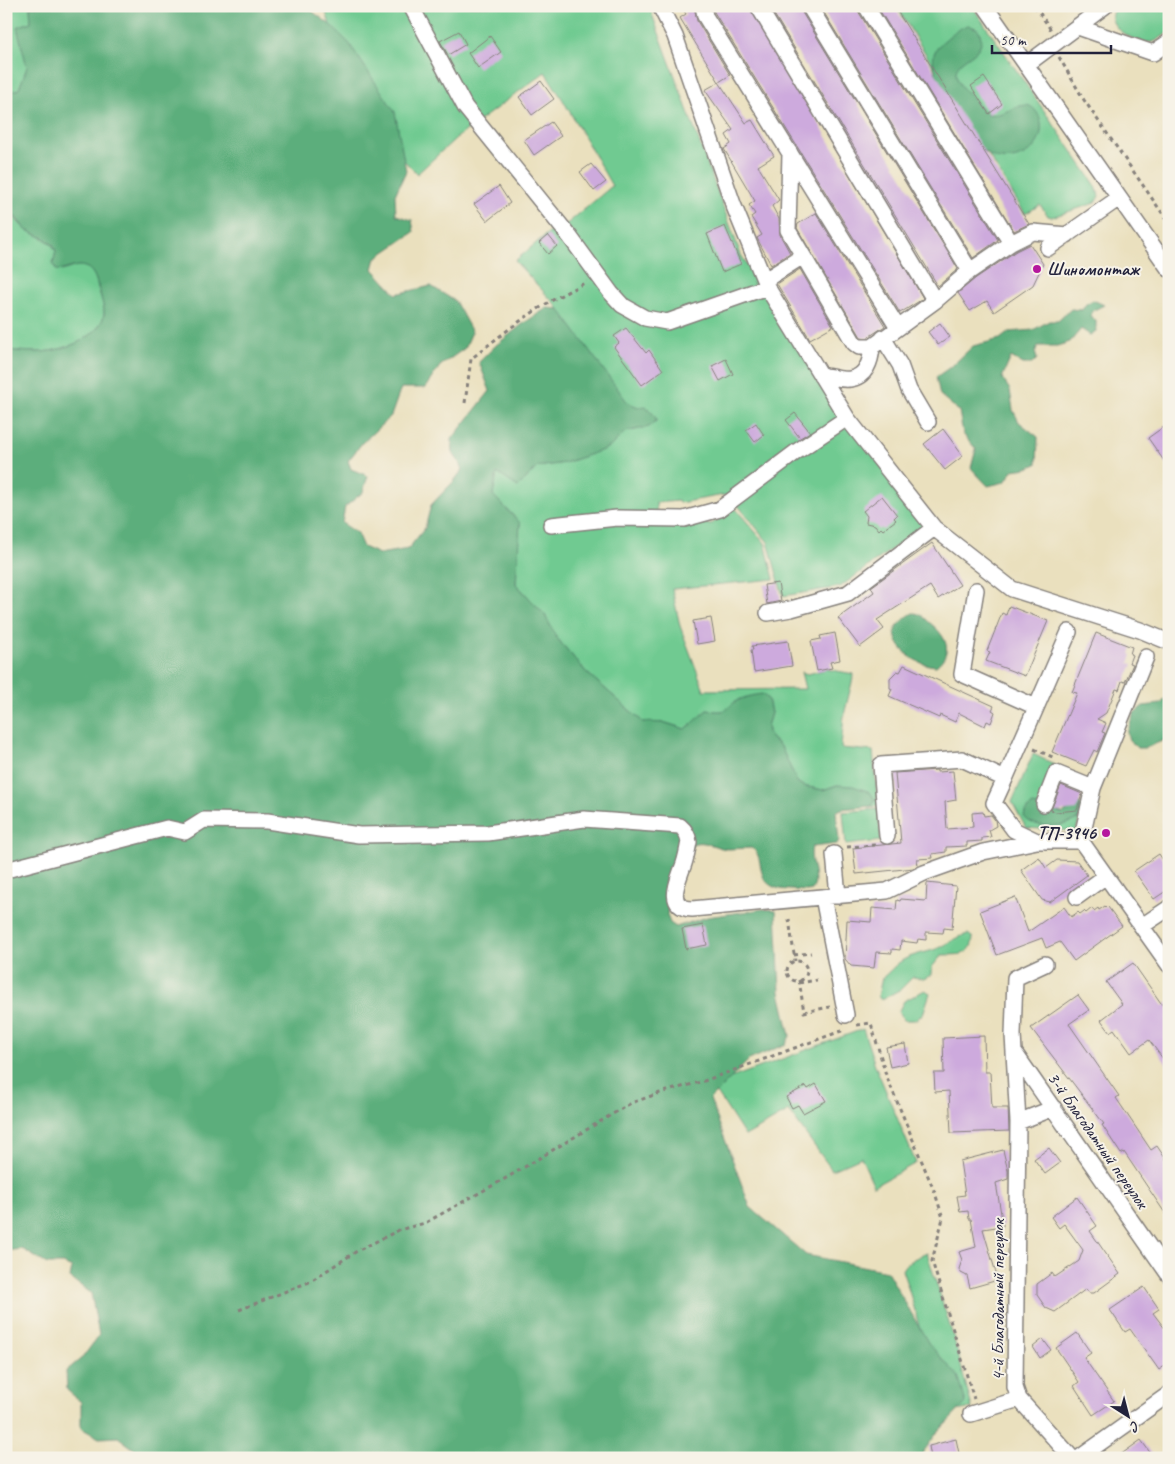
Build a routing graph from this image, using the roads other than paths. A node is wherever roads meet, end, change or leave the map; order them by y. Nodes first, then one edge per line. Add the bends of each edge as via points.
1 (411, 6) edge
2 (660, 6) edge
3 (703, 6) edge
4 (758, 6) edge
5 (809, 6) edge
6 (866, 6) edge
7 (985, 6) edge
8 (1105, 6) edge
9 (1078, 26) junction
10 (1169, 42) edge
11 (1026, 65) junction
12 (790, 153) junction
13 (1119, 198) junction
14 (1067, 235) junction
15 (1011, 243) junction
16 (1048, 248) dead end
17 (803, 256) junction
18 (1169, 269) edge
19 (970, 271) junction
20 (766, 283) junction
21 (935, 301) junction
22 (898, 328) junction
23 (878, 343) junction
24 (821, 376) junction
25 (847, 418) junction
26 (928, 422) dead end
27 (551, 525) dead end
28 (934, 528) junction
29 (976, 590) dead end
30 (768, 613) dead end
31 (1069, 632) dead end
32 (1169, 642) edge
33 (1146, 657) dead end
34 (1036, 707) junction
35 (1005, 779) junction
36 (1093, 788) junction
37 (1044, 804) dead end
38 (887, 836) road end
39 (1081, 841) junction
40 (1037, 842) junction
41 (834, 854) road end
42 (6, 870) edge
43 (1106, 876) junction
44 (830, 896) junction
45 (1077, 897) dead end
46 (1169, 908) edge
47 (1142, 926) junction
48 (1045, 964) dead end
49 (1169, 965) edge
50 (839, 1010) road end
51 (1014, 1052) junction
52 (1054, 1108) junction
53 (1018, 1122) junction
54 (1169, 1275) edge
55 (1169, 1394) edge
56 (1019, 1399) junction
57 (974, 1413) road end
58 (1072, 1458) edge
59 (1079, 1458) edge

1 - 20 street via 465,107 622,305 645,318 667,322
2 - 20 street via 675,36 733,204
3 - 12 street via 705,16
4 - 21 street
5 - 19 street
6 - 15 street
7 - 11 street
8 - 9 street
9 - 10 street via 1153,53
9 - 11 street
11 - 13 street
12 - 17 street via 788,230
12 - 22 street
13 - 14 street
13 - 18 street
14 - 15 street via 1033,232
14 - 16 street
15 - 19 street
17 - 20 street
17 - 23 street via 854,343 859,347
19 - 21 street
20 - 24 street
21 - 22 street
22 - 23 street
23 - 24 street via 861,375 850,380
23 - 26 street via 900,365 909,390
24 - 25 street
25 - 27 street via 720,509 684,519 617,518
25 - 28 street
28 - 30 street via 848,593
28 - 32 street via 1012,589
29 - 34 street via 962,674
31 - 34 street
33 - 36 street
34 - 35 street
35 - 38 street via 962,759 881,765
35 - 40 street via 994,803 1014,830
36 - 37 street via 1056,773
36 - 39 street
39 - 40 street
39 - 43 street
40 - 44 street via 983,852 924,873 887,891
41 - 44 street
42 - 44 street via 166,828 185,832 204,820 267,822 359,835 488,833 584,819 680,826 684,829 689,842 675,892 677,901 686,909
43 - 45 street
43 - 47 street
44 - 50 street
46 - 47 street
47 - 49 street
48 - 51 street, 4-й Благодатный переулок via 1015,978
51 - 52 street, 3-й Благодатный переулок
51 - 53 street, 4-й Благодатный переулок
52 - 53 street
52 - 54 street, 3-й Благодатный переулок
53 - 56 street, 4-й Благодатный переулок via 1015,1387
55 - 59 street
56 - 57 street
56 - 58 street, 4-й Благодатный переулок

